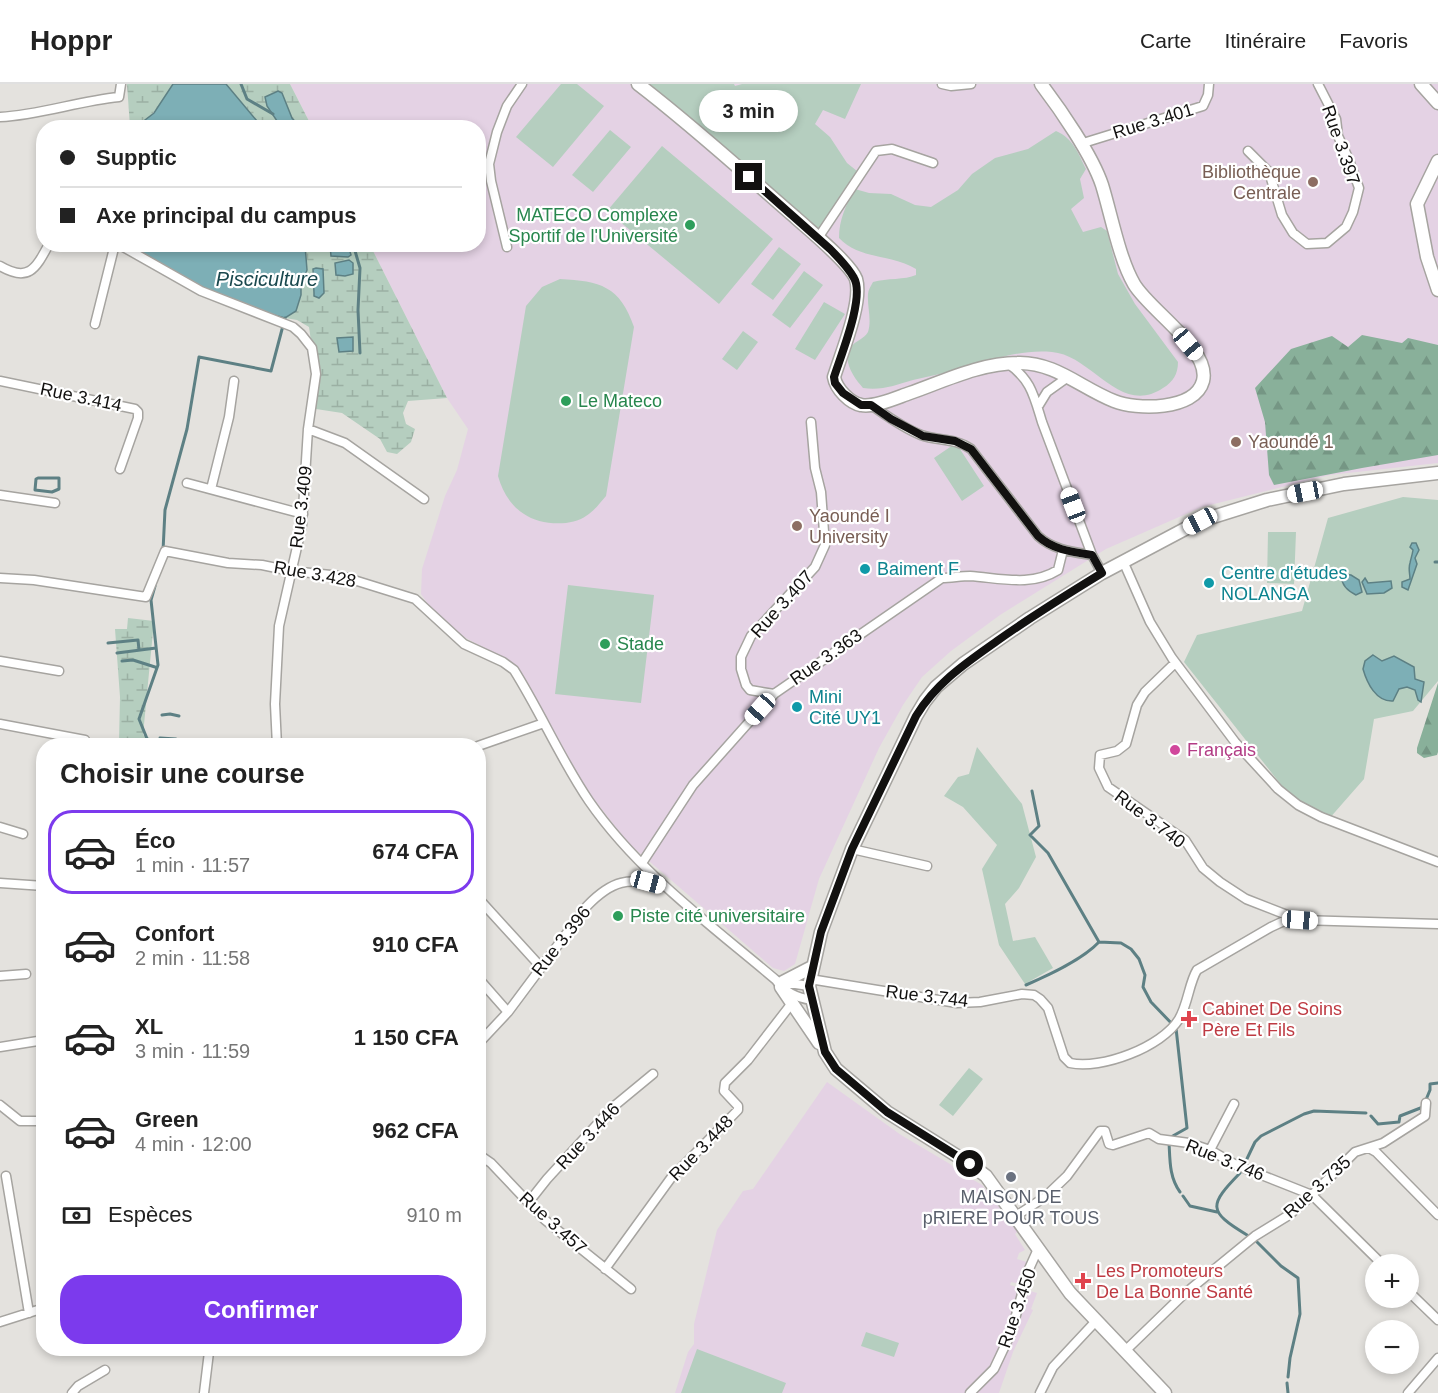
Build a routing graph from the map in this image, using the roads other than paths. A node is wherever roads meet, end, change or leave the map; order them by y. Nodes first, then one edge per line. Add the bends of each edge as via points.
1 (121, 84) edge
2 (522, 84) edge
3 (638, 84) edge
4 (942, 84) edge
5 (971, 84) edge
6 (1041, 84) edge
7 (1209, 84) edge
8 (1318, 84) edge
9 (1422, 84) edge
10 (1437, 100) edge
11 (0, 117) edge
12 (1080, 144) junction
13 (1248, 151) dead end
14 (1438, 161) edge
15 (933, 163) dead end
16 (818, 238) junction
17 (507, 247) dead end
18 (44, 252) edge
19 (114, 252) edge
20 (130, 252) edge
21 (0, 266) edge
22 (1438, 290) edge
23 (95, 324) dead end
24 (1006, 363) junction
25 (1068, 377) junction
26 (0, 381) edge
27 (234, 381) dead end
28 (871, 405) junction
29 (1038, 405) junction
30 (811, 422) dead end
31 (308, 429) junction
32 (120, 468) dead end
33 (1438, 473) edge
34 (187, 483) dead end
35 (211, 489) junction
36 (0, 495) edge
37 (424, 500) dead end
38 (55, 503) dead end
39 (303, 514) junction
40 (1064, 550) junction
41 (1092, 555) junction
42 (1123, 561) junction
43 (291, 572) junction
44 (1102, 573) junction
45 (0, 578) edge
46 (0, 661) edge
47 (1175, 663) junction
48 (58, 671) dead end
49 (774, 694) junction
50 (544, 723) junction
51 (0, 724) edge
52 (74, 738) edge
53 (277, 738) edge
54 (486, 743) edge
55 (0, 827) edge
56 (23, 834) dead end
57 (852, 849) junction
58 (1438, 862) edge
59 (642, 863) junction
60 (927, 866) dead end
61 (0, 883) edge
62 (36, 885) edge
63 (666, 887) junction
64 (486, 907) edge
65 (1300, 920) junction
66 (1438, 924) edge
67 (540, 966) junction
68 (26, 974) dead end
69 (0, 976) edge
70 (810, 978) junction
71 (780, 983) junction
72 (486, 987) edge
73 (812, 1000) junction
74 (792, 1003) junction
75 (508, 1012) junction
76 (486, 1035) edge
77 (36, 1041) edge
78 (0, 1047) edge
79 (825, 1052) junction
80 (653, 1074) dead end
81 (1426, 1102) dead end
82 (1234, 1104) dead end
83 (0, 1105) edge
84 (36, 1121) edge
85 (1369, 1148) junction
86 (1210, 1150) junction
87 (486, 1160) edge
88 (6, 1176) dead end
89 (1312, 1195) junction
90 (528, 1203) junction
91 (1438, 1215) edge
92 (1016, 1216) junction
93 (1038, 1249) junction
94 (1372, 1254) edge
95 (605, 1269) junction
96 (631, 1289) dead end
97 (1419, 1302) edge
98 (36, 1310) edge
99 (29, 1312) junction
100 (1438, 1320) edge
101 (1096, 1321) junction
102 (0, 1322) edge
103 (1125, 1351) junction
104 (209, 1356) edge
105 (1438, 1358) edge
106 (105, 1371) dead end
107 (72, 1393) edge
108 (204, 1393) edge
109 (970, 1393) edge
110 (1040, 1393) edge
111 (1165, 1393) edge
112 (1408, 1393) edge

1 - 11 street via 119,97
2 - 17 street via 507,106 489,164
3 - 16 main road
4 - 5 street
6 - 12 main road
7 - 12 street, Rue 3.401 via 1203,106
8 - 13 street, Rue 3.397 via 1336,119 1338,136 1359,188 1347,227 1327,243 1307,244 1282,215 1269,172
9 - 10 main road
12 - 25 main road via 1101,182 1134,284 1197,354 1203,381 1182,402 1150,407 1114,401
14 - 22 main road via 1417,204
15 - 16 street via 892,149 876,151
16 - 28 main road via 856,280 854,314 835,383 855,402
18 - 21 street via 32,271 16,274
19 - 23 street
20 - 31 street, Rue 3.409 via 201,291 293,327 307,340 315,357 316,374
24 - 25 main road via 1040,364
24 - 28 main road
24 - 29 street via 1023,375
25 - 29 street via 1047,392
26 - 32 street, Rue 3.414 via 135,408 138,418
27 - 35 street
28 - 40 street via 913,432 955,441 971,449 1038,536
29 - 41 street
30 - 49 street, Rue 3.407 via 825,545 815,567 751,636 741,657 741,669 750,690
31 - 37 street via 345,443
31 - 39 street, Rue 3.409
33 - 42 main road via 1344,484 1267,500 1200,521
34 - 35 street
35 - 39 street
36 - 38 street
39 - 43 street, Rue 3.409
40 - 41 street
40 - 49 street, Rue 3.363 via 1058,570 1038,579 942,578
41 - 44 street
42 - 44 main road
42 - 47 street via 1150,622
43 - 45 street, Rue 3.428 via 165,551 146,597
43 - 50 street, Rue 3.428 via 341,576 419,602 464,645 514,670
43 - 53 street, Rue 3.409 via 279,626
44 - 57 main road via 1011,631 936,687 916,716
46 - 48 street
47 - 58 street via 1235,742 1298,805 1340,826
47 - 65 street, Rue 3.740 via 1137,705 1126,744 1100,755 1101,773 1108,787 1185,840 1203,868 1220,882 1246,899
49 - 59 street, Rue 3.363 via 693,785
50 - 54 street
50 - 59 street, Rue 3.428 via 589,801
51 - 52 street
55 - 56 street
57 - 60 street
57 - 70 main road via 821,932
59 - 63 street, Rue 3.428
61 - 62 street
63 - 67 street, Rue 3.396 via 633,879 601,892
63 - 71 street, Rue 3.428
64 - 67 street
65 - 66 street, Rue 3.740
65 - 70 street, Rue 3.744 via 1271,927 1197,970 1184,1010 1172,1029 1132,1053 1110,1060 1070,1062 1048,1008 1034,995 957,1003
67 - 75 street, Rue 3.396
68 - 69 street
70 - 71 main road
70 - 71 street, Rue 3.744
70 - 73 main road
71 - 73 street, Rue 3.428 via 794,996
71 - 74 main road
72 - 75 street
73 - 79 main road
74 - 79 main road
74 - 95 street, Rue 3.448 via 725,1083 724,1091 738,1110 671,1178
75 - 76 street, Rue 3.396
77 - 78 street
79 - 92 main road via 836,1069 887,1112 986,1176
80 - 90 street, Rue 3.446 via 613,1107
81 - 85 street, Rue 3.735 via 1425,1116
82 - 86 street
83 - 84 street via 20,1121
85 - 89 street, Rue 3.735 via 1355,1152
85 - 91 street
86 - 89 street, Rue 3.746 via 1236,1165
86 - 92 street, Rue 3.746 via 1159,1139 1149,1133 1111,1145 1105,1131 1100,1131 1067,1176
87 - 90 street, Rue 3.457
88 - 99 street
89 - 94 street, Rue 3.746
89 - 103 street, Rue 3.735 via 1183,1295
90 - 95 street, Rue 3.457
92 - 93 main road
93 - 101 main road
93 - 109 street, Rue 3.450 via 1011,1334 994,1369
95 - 96 street, Rue 3.457
97 - 100 street
98 - 99 street
99 - 102 street
101 - 103 main road
101 - 110 street via 1053,1367
103 - 111 main road
104 - 108 street
105 - 112 street
106 - 107 street

